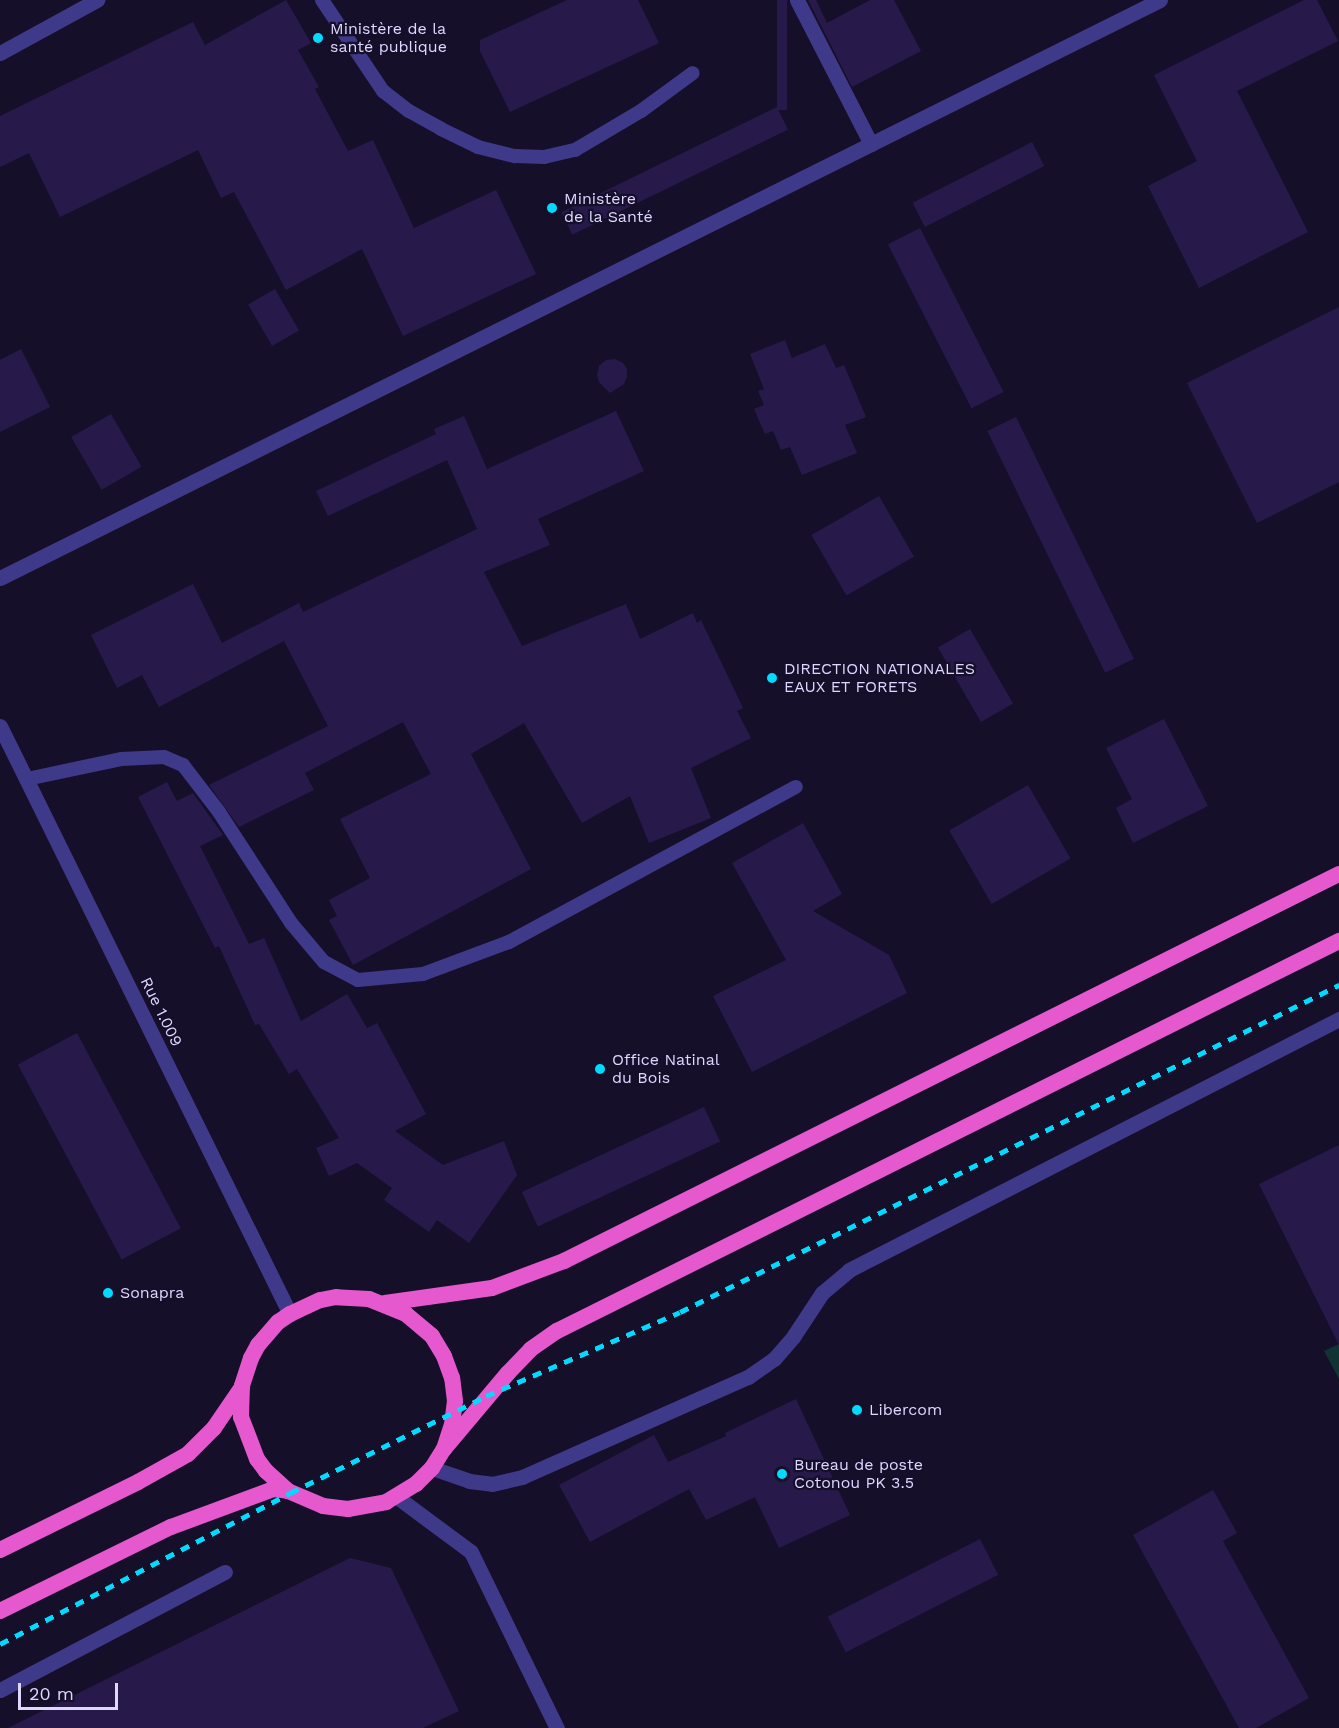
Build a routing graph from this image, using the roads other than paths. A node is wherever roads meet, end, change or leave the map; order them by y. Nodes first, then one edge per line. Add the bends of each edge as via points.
1 (97, 0) edge
2 (322, 0) edge
3 (797, 0) edge
4 (1160, 0) edge
5 (0, 53) edge
6 (693, 73) dead end
7 (871, 144) junction
8 (0, 578) edge
9 (0, 726) edge
10 (27, 780) junction
11 (796, 787) dead end
12 (1339, 874) edge
13 (1339, 941) edge
14 (1339, 1019) edge
15 (385, 1303) junction
16 (290, 1314) junction
17 (242, 1386) junction
18 (444, 1449) junction
19 (432, 1468) junction
20 (288, 1491) junction
21 (397, 1497) junction
22 (0, 1550) edge
23 (225, 1572) dead end
24 (0, 1611) edge
25 (0, 1690) edge
26 (558, 1728) edge

1 - 5 street
2 - 6 lane via 382,91 441,129 478,147 515,156 544,157 575,150 641,111
3 - 7 street
4 - 7 street
7 - 8 street
9 - 10 street, Rue 1.009
10 - 11 lane via 121,759 164,757 183,765 219,812 291,923 324,962 358,980 423,974 509,942
10 - 16 street, Rue 1.009
12 - 15 highway via 564,1261 492,1288
13 - 18 highway via 556,1331 515,1365
14 - 19 street via 849,1270 822,1293 774,1359 748,1377 522,1478 492,1484
15 - 16 highway via 336,1297
15 - 18 highway via 415,1320 432,1336 444,1356 452,1378 454,1401
16 - 17 highway via 258,1345
17 - 20 highway via 242,1416 250,1445 266,1471
17 - 22 highway via 214,1428 188,1454
18 - 19 highway
19 - 21 highway
20 - 21 highway via 336,1509 361,1508
20 - 24 highway via 274,1490 171,1527
21 - 26 street via 471,1552
23 - 25 street

